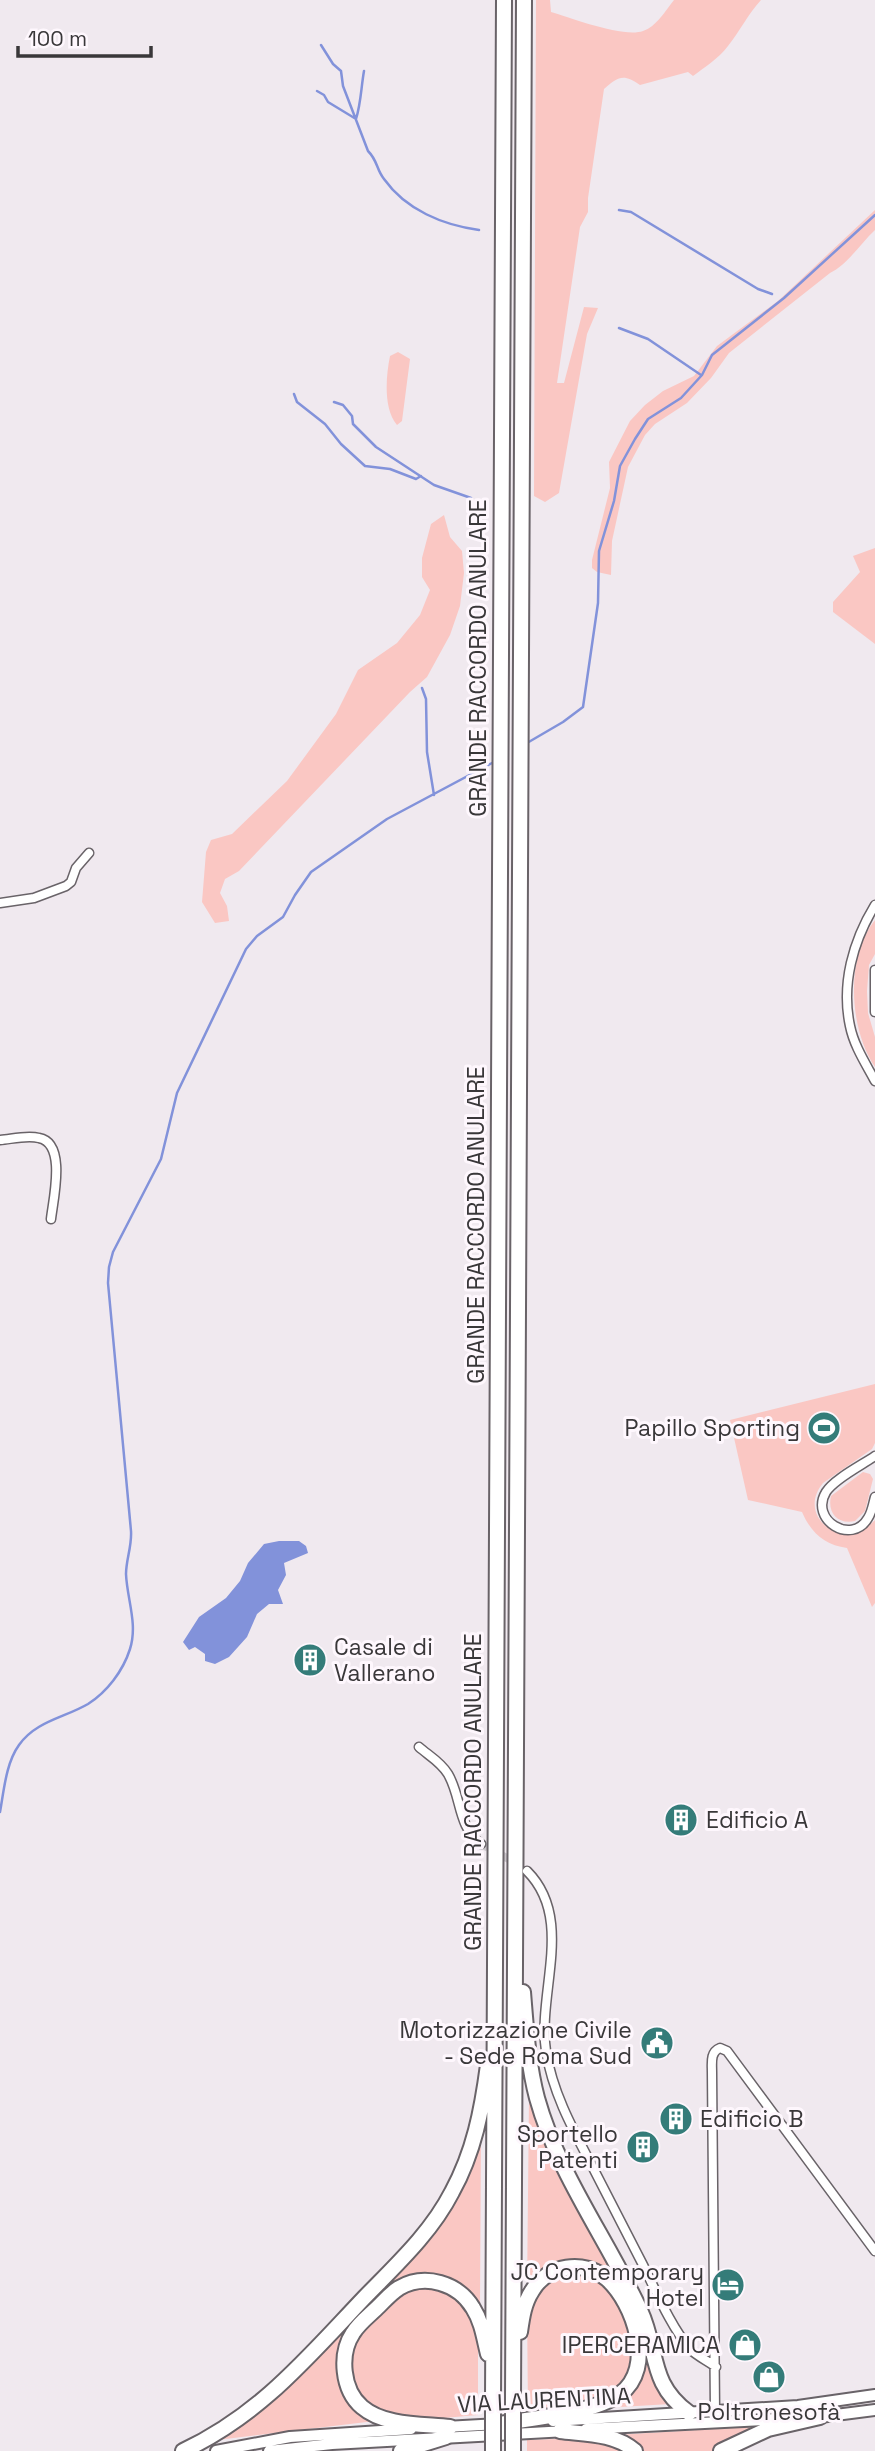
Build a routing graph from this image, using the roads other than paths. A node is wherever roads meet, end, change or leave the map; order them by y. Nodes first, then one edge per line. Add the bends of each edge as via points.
1 (504, 0) edge
2 (524, 0) edge
3 (89, 853) dead end
4 (0, 903) edge
5 (875, 906) edge
6 (875, 970) edge
7 (875, 1012) edge
8 (875, 1081) edge
9 (0, 1140) edge
10 (51, 1219) dead end
11 (875, 1456) edge
12 (875, 1497) edge
13 (419, 1747) dead end
14 (481, 1844) tunnel mouth
15 (527, 1871) dead end
16 (516, 1899) junction
17 (496, 2012) junction
18 (875, 2251) edge
19 (716, 2367) junction
20 (493, 2377) junction
21 (513, 2378) junction
22 (875, 2395) edge
23 (875, 2410) edge
24 (715, 2412) junction
25 (690, 2413) junction
26 (820, 2417) junction
27 (500, 2424) junction
28 (560, 2431) junction
29 (448, 2432) junction
30 (183, 2451) edge
31 (216, 2451) edge
32 (269, 2451) edge
33 (401, 2451) edge
34 (493, 2451) edge
35 (513, 2451) edge
36 (635, 2451) edge
37 (721, 2451) edge

1 - 17 highway, GRANDE RACCORDO ANULARE
2 - 16 highway, GRANDE RACCORDO ANULARE
3 - 4 street via 66,886 34,898
5 - 8 street via 851,961 847,993 856,1046
6 - 7 street
9 - 10 street via 38,1137 52,1147 57,1163
11 - 12 street via 828,1489 822,1504 824,1514 834,1527 856,1529 869,1517
13 - 14 street via 447,1773 464,1825
15 - 19 street via 545,1896 550,1914 544,2024 545,2049 556,2089 672,2320 690,2349
16 - 21 highway, GRANDE RACCORDO ANULARE
16 - 25 highway via 528,2051 544,2120 639,2308 662,2384
17 - 20 highway, GRANDE RACCORDO ANULARE
17 - 30 highway via 474,2140 440,2213 274,2391 234,2422
18 - 19 street via 727,2051 716,2049 712,2072
19 - 24 street
20 - 29 highway via 474,2308 443,2284 424,2281 401,2287 356,2328 348,2342 344,2367 358,2403 384,2418
20 - 34 highway, GRANDE RACCORDO ANULARE, bridge
21 - 27 highway via 524,2309 536,2284 555,2271 575,2266 594,2270 608,2280 639,2341 638,2366 629,2385 601,2403
21 - 35 highway, GRANDE RACCORDO ANULARE, bridge
22 - 24 main road, VIA LAURENTINA
23 - 26 main road, VIA LAURENTINA
24 - 25 main road, VIA LAURENTINA
25 - 27 main road, VIA LAURENTINA
26 - 28 main road, VIA LAURENTINA
26 - 37 highway via 768,2429
27 - 29 main road, VIA LAURENTINA
28 - 29 main road, VIA LAURENTINA
28 - 36 highway via 610,2438
29 - 31 main road, VIA LAURENTINA via 305,2435
29 - 32 main road, VIA LAURENTINA
29 - 33 highway

